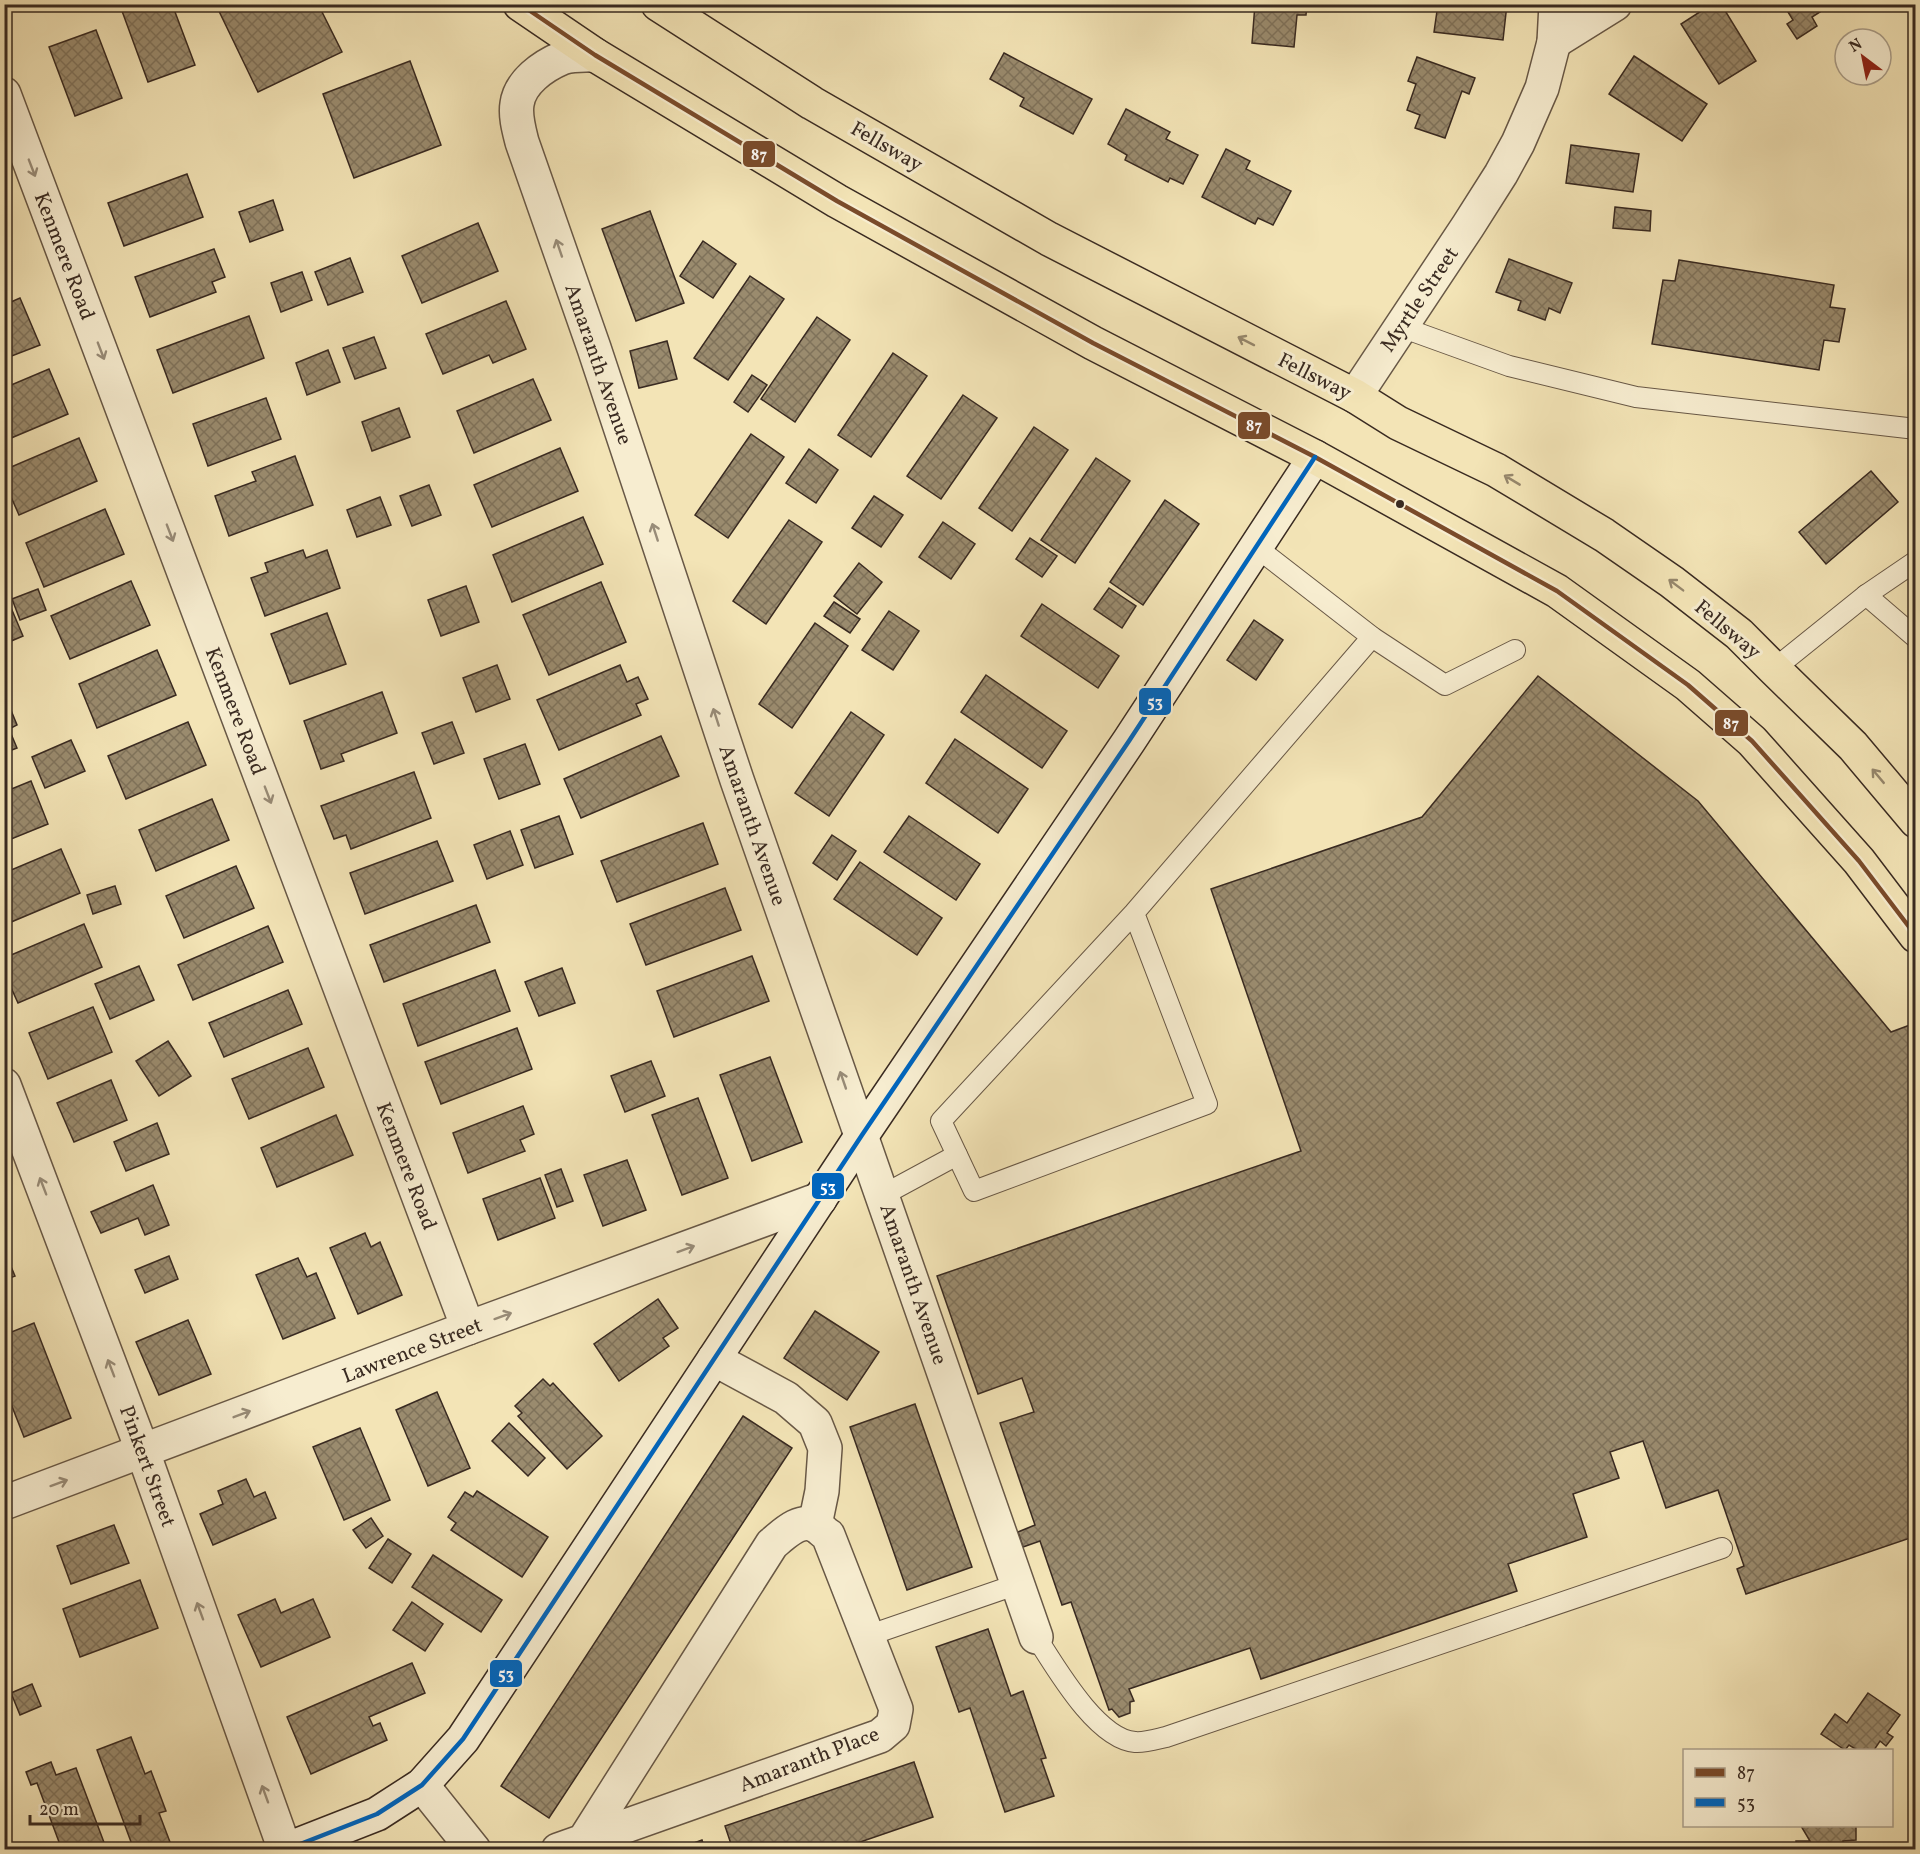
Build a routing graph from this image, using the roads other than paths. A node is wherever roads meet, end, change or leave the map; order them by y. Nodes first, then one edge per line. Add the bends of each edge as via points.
1 (520, 4) edge
2 (658, 4) edge
3 (1556, 4) edge
4 (1615, 4) edge
5 (1554, 42) junction
6 (595, 55) junction
7 (4, 94) edge
8 (1401, 327) junction
9 (1355, 396) junction
10 (1916, 429) edge
11 (1315, 457) junction
12 (1256, 547) junction
13 (1916, 561) edge
14 (1866, 595) junction
15 (1372, 637) junction
16 (1916, 638) edge
17 (1515, 650) dead end
18 (1774, 669) junction
19 (1916, 821) edge
20 (1134, 913) junction
21 (1916, 936) edge
22 (4, 1085) edge
23 (862, 1135) junction
24 (957, 1155) junction
25 (883, 1195) junction
26 (820, 1199) junction
27 (468, 1328) junction
28 (714, 1359) junction
29 (143, 1452) junction
30 (4, 1503) edge
31 (815, 1525) junction
32 (1722, 1548) dead end
33 (1018, 1584) junction
34 (867, 1636) junction
35 (1036, 1637) joint
36 (422, 1785) junction
37 (572, 1844) edge
38 (285, 1850) edge
39 (474, 1850) edge

1 - 6 main road
9 -> 2 main road, Fellsway via 1049,239 812,103
3 - 5 street, Myrtle Street
4 - 5 street
5 - 8 street, Myrtle Street via 1532,115 1501,174
6 - 11 main road via 847,207 1093,343
23 -> 6 street, Amaranth Avenue via 737,780 522,142 516,108 528,81 562,58
7 -> 27 street, Kenmere Road
8 - 9 street, Myrtle Street
8 - 10 lane via 1509,366 1636,397
18 -> 9 main road, Fellsway via 1739,634 1604,535 1496,470 1398,423
11 - 12 street
11 - 21 main road via 1557,591 1688,685 1752,741 1859,861
12 - 15 lane
12 - 23 street
13 - 14 lane
14 - 16 lane
14 - 18 lane
15 - 17 lane via 1445,685
15 - 20 lane
19 -> 18 main road, Fellsway via 1853,746
20 - 24 lane via 941,1121
20 - 24 lane via 1207,1104 974,1191
29 -> 22 street, Pinkert Street
23 - 25 street, Amaranth Avenue
23 - 26 street
24 - 25 lane
25 - 33 street, Amaranth Avenue
27 -> 26 street, Lawrence Street
26 - 28 street
29 -> 27 street, Lawrence Street
28 - 31 street via 786,1398 815,1423 825,1448
28 - 36 street via 464,1739
30 -> 29 street, Lawrence Street
38 -> 29 street, Pinkert Street
31 - 34 street, Amaranth Place via 828,1536
31 - 37 street, Amaranth Place via 803,1524 789,1530 772,1544
32 - 35 lane via 1167,1737 1135,1743 1115,1735 1091,1715
33 - 34 lane
33 - 35 street, Amaranth Avenue
34 - 37 street, Amaranth Place via 896,1708 893,1725 880,1736
36 - 38 street via 376,1815
36 - 39 street

